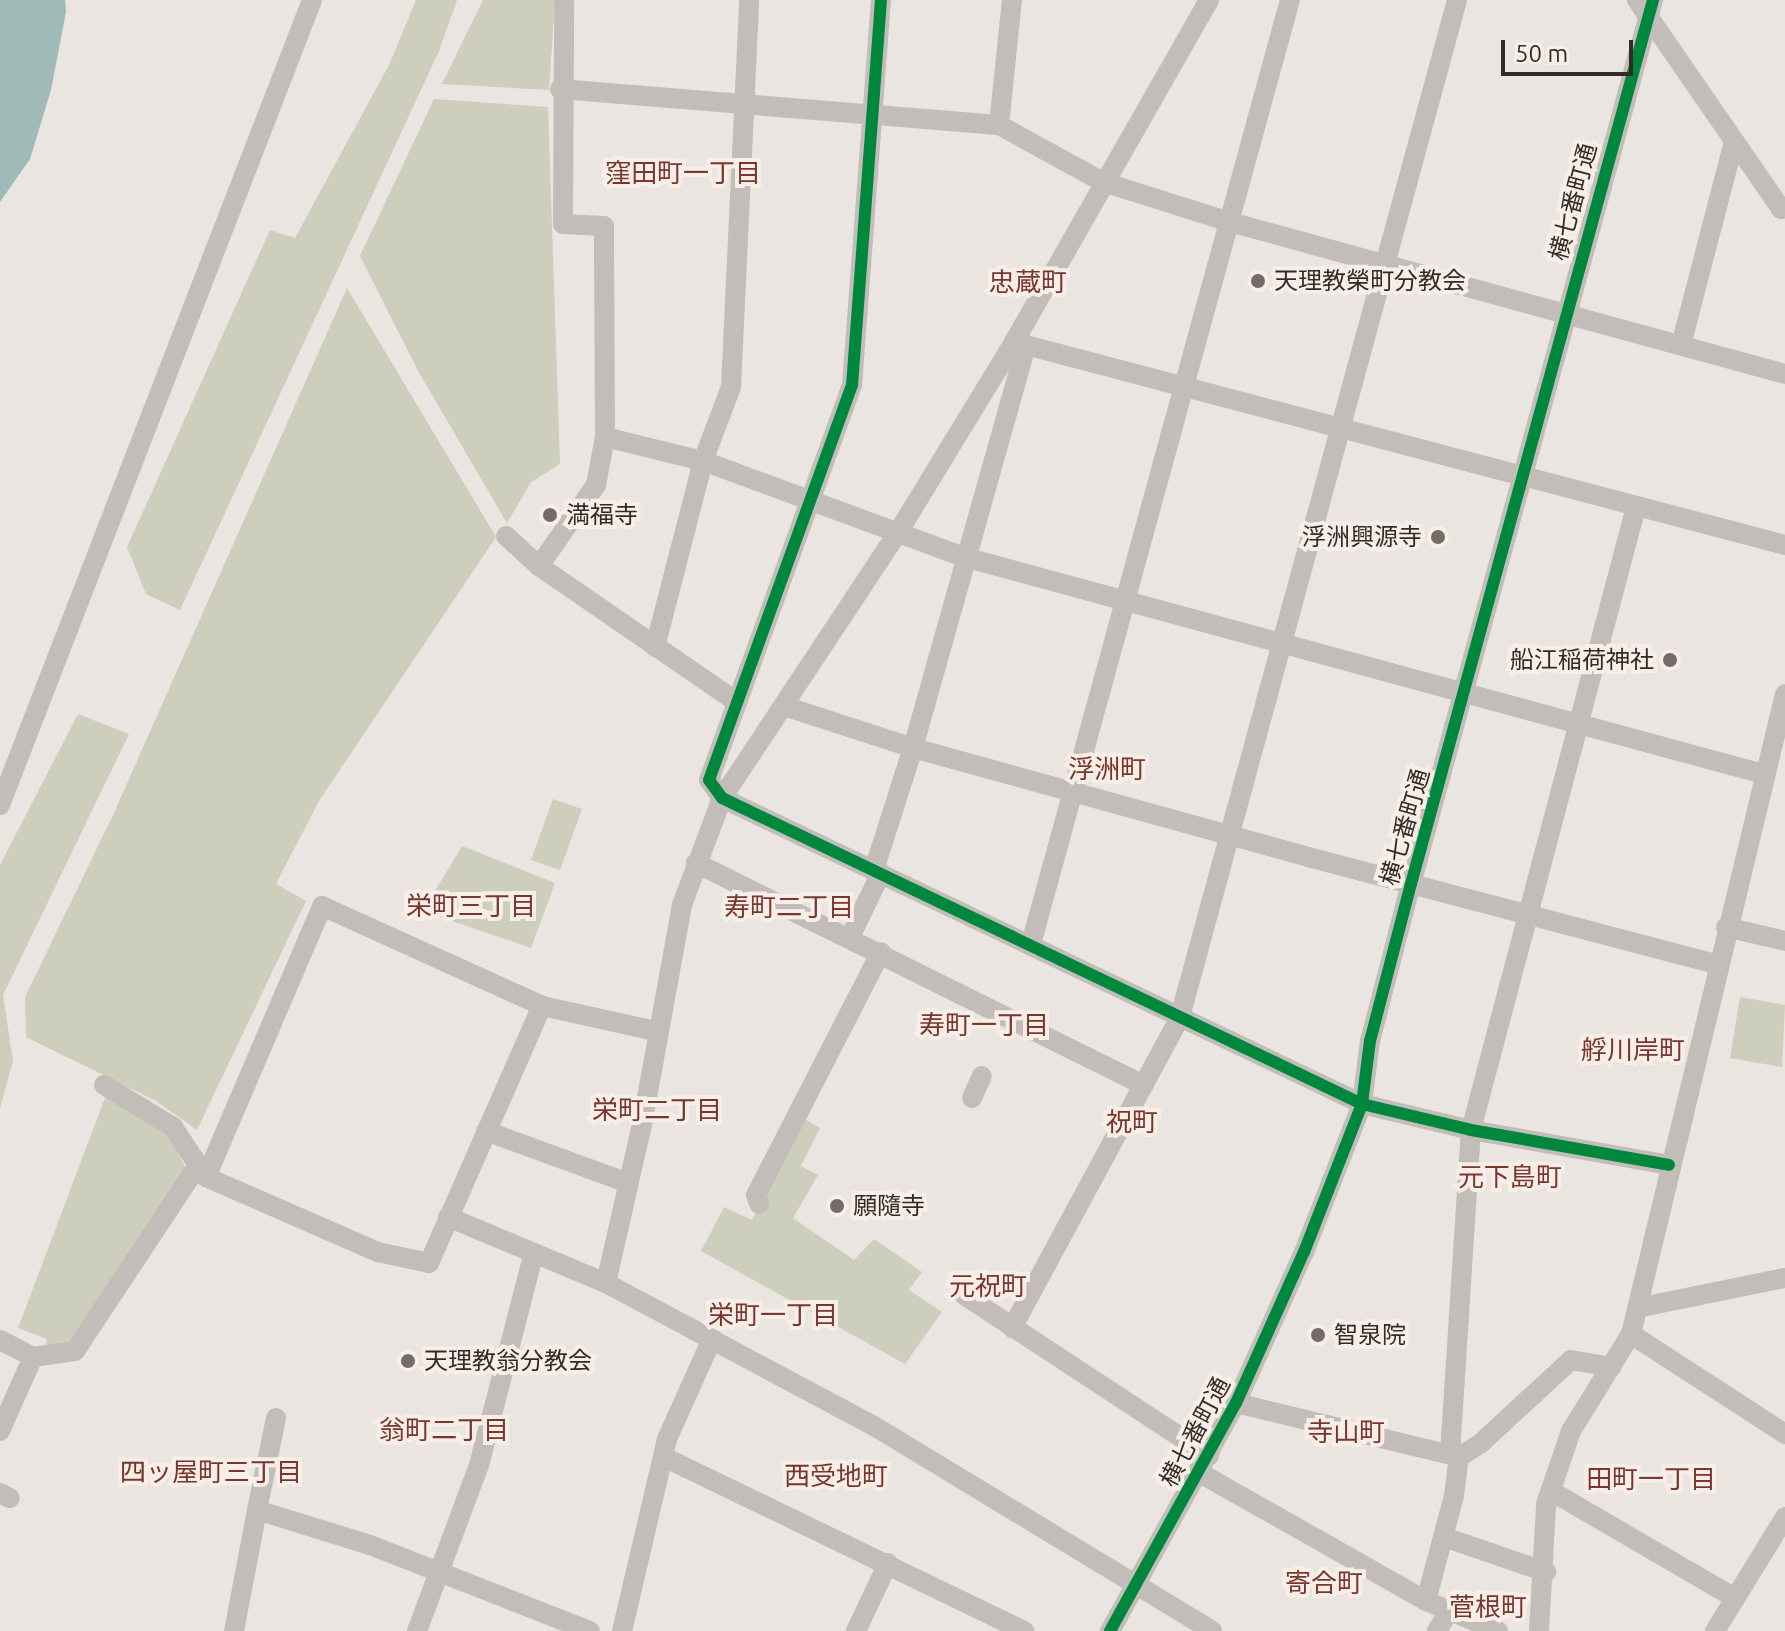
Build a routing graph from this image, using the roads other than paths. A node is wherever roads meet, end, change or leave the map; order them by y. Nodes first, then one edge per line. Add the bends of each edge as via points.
1 (312, 0) edge
2 (564, 0) edge
3 (749, 0) edge
4 (881, 0) edge
5 (1012, 0) edge
6 (1209, 0) edge
7 (1290, 0) edge
8 (1457, 0) edge
9 (1646, 6) edge
10 (560, 89) junction
11 (743, 101) junction
12 (875, 114) junction
13 (999, 125) junction
14 (1734, 142) junction
15 (1103, 182) junction
16 (1785, 207) edge
17 (1230, 222) junction
18 (1387, 264) junction
19 (1566, 312) junction
20 (1020, 343) junction
21 (1681, 345) junction
22 (1785, 374) edge
23 (1184, 383) junction
24 (1342, 427) junction
25 (605, 437) junction
26 (703, 461) junction
27 (1522, 477) junction
28 (808, 500) junction
29 (1636, 507) junction
30 (897, 534) junction
31 (506, 536) dead end
32 (1785, 545) edge
33 (964, 557) junction
34 (539, 566) junction
35 (1125, 601) junction
36 (1283, 643) junction
37 (655, 647) junction
38 (1785, 694) edge
39 (1463, 696) junction
40 (737, 702) junction
41 (784, 706) junction
42 (1579, 724) junction
43 (913, 748) junction
44 (1763, 774) junction
45 (1073, 791) junction
46 (722, 798) junction
47 (0, 805) edge
48 (1231, 834) junction
49 (696, 863) junction
50 (877, 871) junction
51 (1411, 884) junction
52 (1528, 914) junction
53 (1726, 927) junction
54 (850, 937) junction
55 (1785, 941) edge
56 (1031, 944) junction
57 (881, 952) junction
58 (1717, 964) junction
59 (542, 1006) junction
60 (1180, 1017) junction
61 (656, 1031) junction
62 (982, 1076) dead end
63 (104, 1085) dead end
64 (1144, 1085) junction
65 (972, 1098) dead end
66 (1362, 1104) junction
67 (1471, 1130) junction
68 (486, 1131) junction
69 (1669, 1165) junction
70 (201, 1173) junction
71 (628, 1183) junction
72 (759, 1204) dead end
73 (448, 1217) junction
74 (534, 1253) junction
75 (1785, 1278) edge
76 (606, 1283) junction
77 (964, 1295) dead end
78 (1637, 1308) junction
79 (1012, 1328) junction
80 (1631, 1334) junction
81 (712, 1339) junction
82 (0, 1340) edge
83 (33, 1357) junction
84 (1611, 1367) junction
85 (1236, 1403) junction
86 (276, 1418) dead end
87 (0, 1431) edge
88 (1785, 1434) edge
89 (1454, 1456) junction
90 (664, 1457) junction
91 (1204, 1464) junction
92 (1551, 1491) junction
93 (257, 1510) junction
94 (1785, 1517) edge
95 (1444, 1537) junction
96 (888, 1563) junction
97 (440, 1570) junction
98 (1546, 1572) junction
99 (1136, 1586) junction
100 (1735, 1598) junction
101 (1426, 1601) junction
102 (1448, 1613) junction
103 (234, 1631) edge
104 (417, 1631) edge
105 (590, 1631) edge
106 (622, 1631) edge
107 (856, 1631) edge
108 (1024, 1631) edge
109 (1110, 1631) edge
110 (1212, 1631) edge
111 (1437, 1631) edge
112 (1498, 1631) edge
113 (1539, 1631) edge
114 (1715, 1631) edge

1 - 47 street
2 - 10 street
3 - 11 street
4 - 12 street
5 - 13 street
6 - 15 street
7 - 17 street
8 - 18 street
9 - 14 street
9 - 19 street, 横七番町通
10 - 11 street
10 - 25 street via 563,224 604,226
11 - 12 street
11 - 26 street via 731,387
12 - 13 street
12 - 28 street via 852,385
13 - 15 street
14 - 16 street via 1781,209
14 - 21 street
15 - 17 street
15 - 20 street
17 - 18 street
17 - 23 street
18 - 19 street
18 - 24 street
19 - 21 street
19 - 27 street, 横七番町通
20 - 23 street
20 - 30 street
20 - 33 street
21 - 22 street
23 - 24 street
23 - 35 street
24 - 27 street
24 - 36 street
25 - 26 street
25 - 34 street via 596,485
26 - 28 street
26 - 37 street
27 - 29 street
27 - 39 street, 横七番町通
28 - 30 street
28 - 40 street
29 - 32 street
29 - 42 street
30 - 33 street
30 - 41 street
31 - 34 street
33 - 35 street
33 - 43 street
34 - 37 street
35 - 36 street
35 - 45 street
36 - 39 street
36 - 48 street
37 - 40 street
38 - 44 street
39 - 42 street
39 - 51 street, 横七番町通
40 - 46 street via 709,780
41 - 43 street
41 - 46 street
42 - 44 street
42 - 52 street
43 - 45 street
43 - 50 street
44 - 53 street
45 - 48 street
45 - 56 street
46 - 49 street
46 - 50 street
48 - 51 street
48 - 60 street
49 - 54 street
49 - 61 street
50 - 54 street
50 - 56 street
51 - 52 street
51 - 66 street, 横七番町通 via 1370,1041
52 - 58 street
52 - 67 street
53 - 55 street
53 - 58 street
54 - 57 street
56 - 60 street
57 - 64 street
57 - 72 street via 756,1195
58 - 69 street
59 - 61 street
59 - 68 street
59 - 70 street via 322,906
60 - 64 street
60 - 66 street
61 - 71 street
62 - 65 street
63 - 70 street via 173,1127
64 - 79 street
66 - 67 street
66 - 85 street, 横七番町通 via 1304,1252
67 - 69 street
67 - 89 street
68 - 71 street
68 - 73 street
69 - 78 street
70 - 73 street via 378,1252 429,1263
70 - 83 street via 75,1351
71 - 76 street
73 - 74 street
74 - 76 street
74 - 97 street via 479,1465
75 - 78 street
76 - 81 street
77 - 79 street
78 - 80 street
79 - 91 street
80 - 84 street
80 - 88 street
81 - 90 street
81 - 99 street via 878,1428
82 - 83 street
83 - 87 street
84 - 89 street via 1571,1360 1481,1443
84 - 92 street via 1571,1431
85 - 89 street
85 - 91 street, 横七番町通
86 - 93 street
89 - 95 street
90 - 96 street
90 - 106 street
91 - 99 street, 横七番町通
91 - 101 street
92 - 98 street
92 - 100 street
93 - 97 street
93 - 103 street
94 - 100 street
95 - 98 street
95 - 101 street
96 - 107 street
96 - 108 street
97 - 104 street
97 - 105 street
98 - 113 street
99 - 109 street, 横七番町通
99 - 110 street
100 - 114 street
101 - 102 street
102 - 111 street
102 - 112 street

